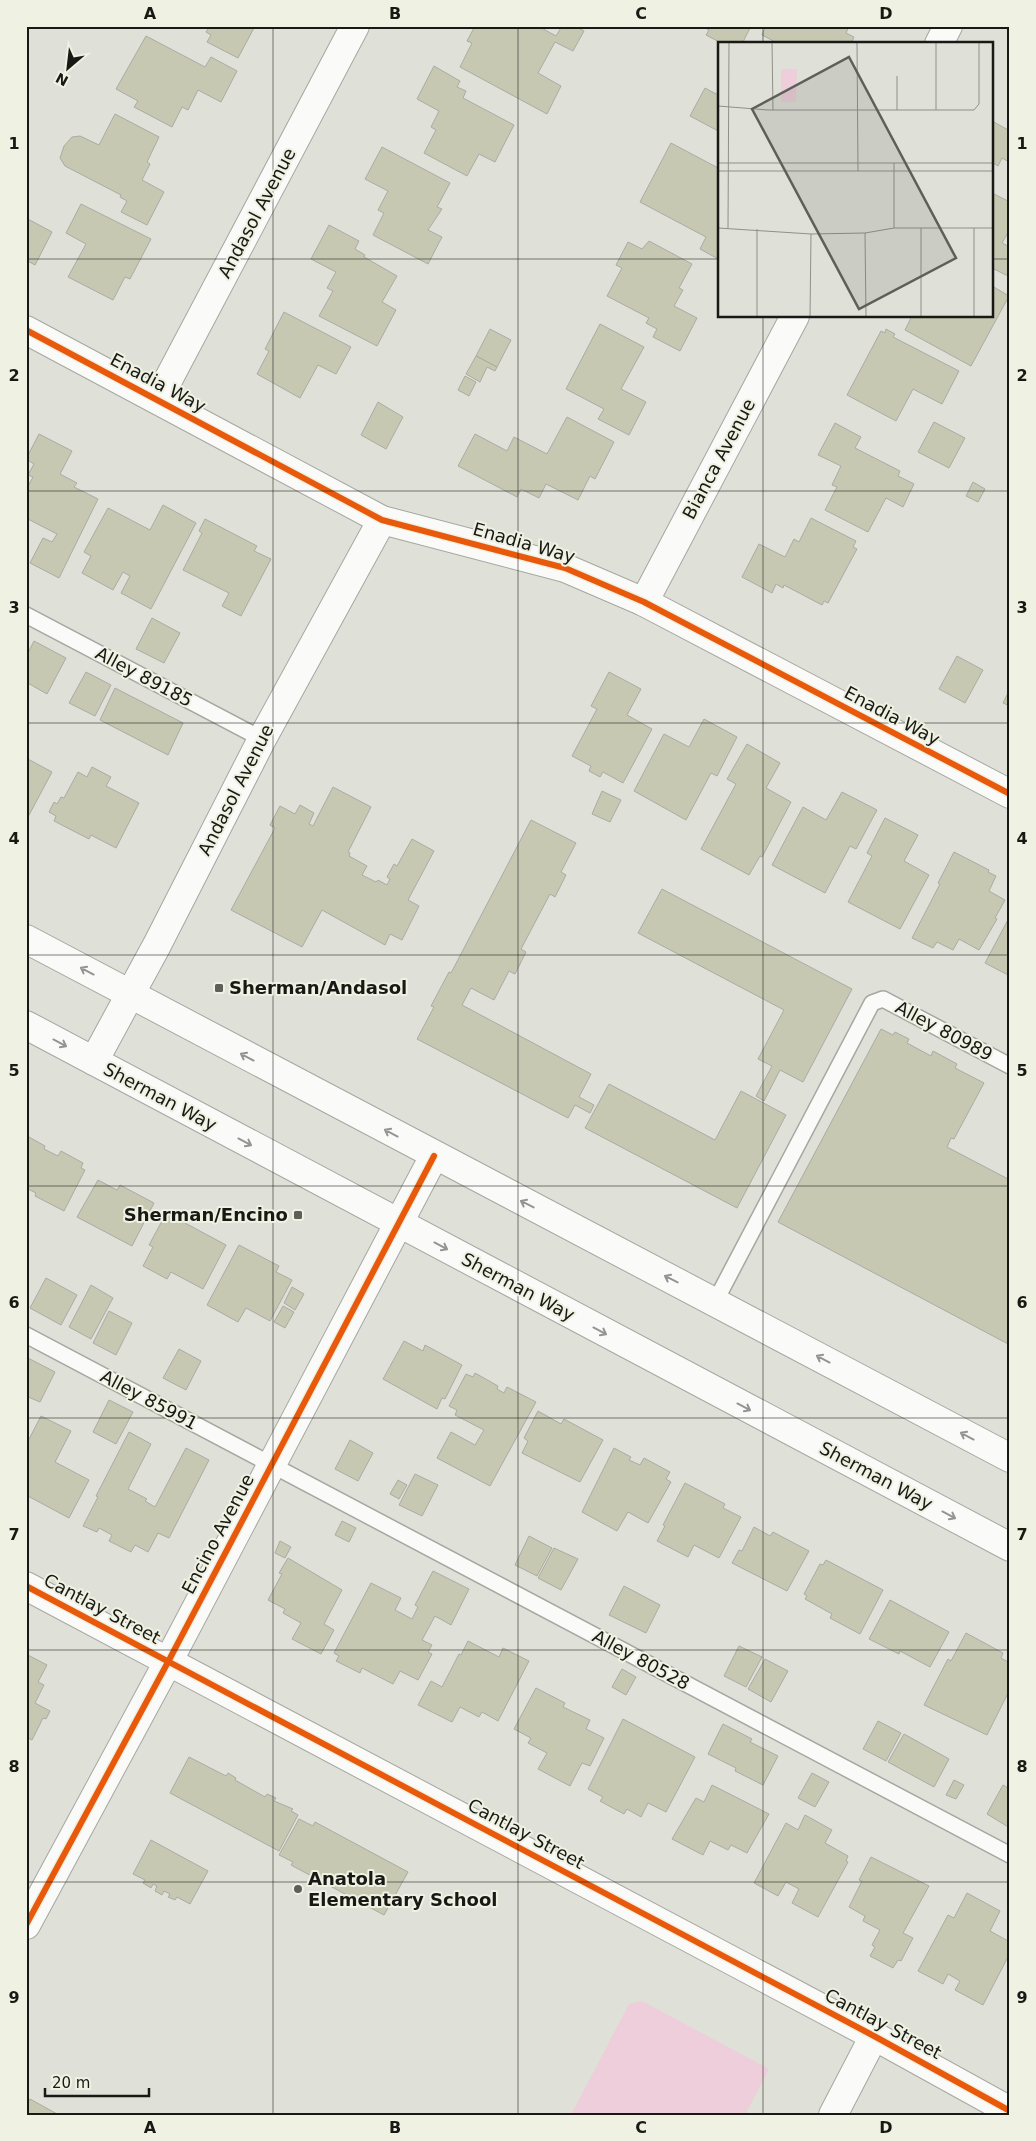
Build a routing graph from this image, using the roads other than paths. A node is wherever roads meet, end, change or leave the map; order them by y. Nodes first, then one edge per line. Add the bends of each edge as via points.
1 (355, 26) edge
2 (948, 26) edge
3 (940, 42) edge
4 (794, 318) edge
5 (26, 330) edge
6 (158, 400) junction
7 (382, 520) junction
8 (644, 602) junction
9 (26, 615) edge
10 (262, 739) junction
11 (1010, 794) edge
12 (26, 939) edge
13 (130, 994) junction
14 (26, 1025) edge
15 (94, 1061) junction
16 (1010, 1066) edge
17 (434, 1156) junction
18 (398, 1224) junction
19 (715, 1302) junction
20 (26, 1335) edge
21 (1010, 1458) edge
22 (272, 1465) junction
23 (1010, 1547) edge
24 (26, 1586) edge
25 (168, 1662) junction
26 (1010, 1855) edge
27 (26, 1925) edge
28 (874, 2036) junction
29 (1010, 2111) edge
30 (833, 2115) edge

1 - 6 street, Andasol Avenue
2 - 3 street
4 - 8 street, Bianca Avenue
5 - 6 street, Enadia Way
6 - 7 street, Enadia Way
7 - 8 street, Enadia Way via 565,568
7 - 10 street, Andasol Avenue
8 - 11 street, Enadia Way
9 - 10 lane, Alley 89185
10 - 13 street, Andasol Avenue
13 -> 12 street
13 - 15 street, Andasol Avenue
17 -> 13 street
14 -> 15 street, Sherman Way
15 -> 18 street, Sherman Way
16 - 19 lane, Alley 80989 via 883,999 872,1003
17 - 18 street, Encino Avenue
19 -> 17 street
18 - 22 street, Encino Avenue
18 -> 23 street, Sherman Way
21 -> 19 street
20 - 22 lane, Alley 85991
22 - 25 street, Encino Avenue
22 - 26 lane, Alley 80528
24 - 25 street, Cantlay Street
25 - 27 street, Encino Avenue
25 - 28 street, Cantlay Street
28 - 29 street, Cantlay Street
28 - 30 street

